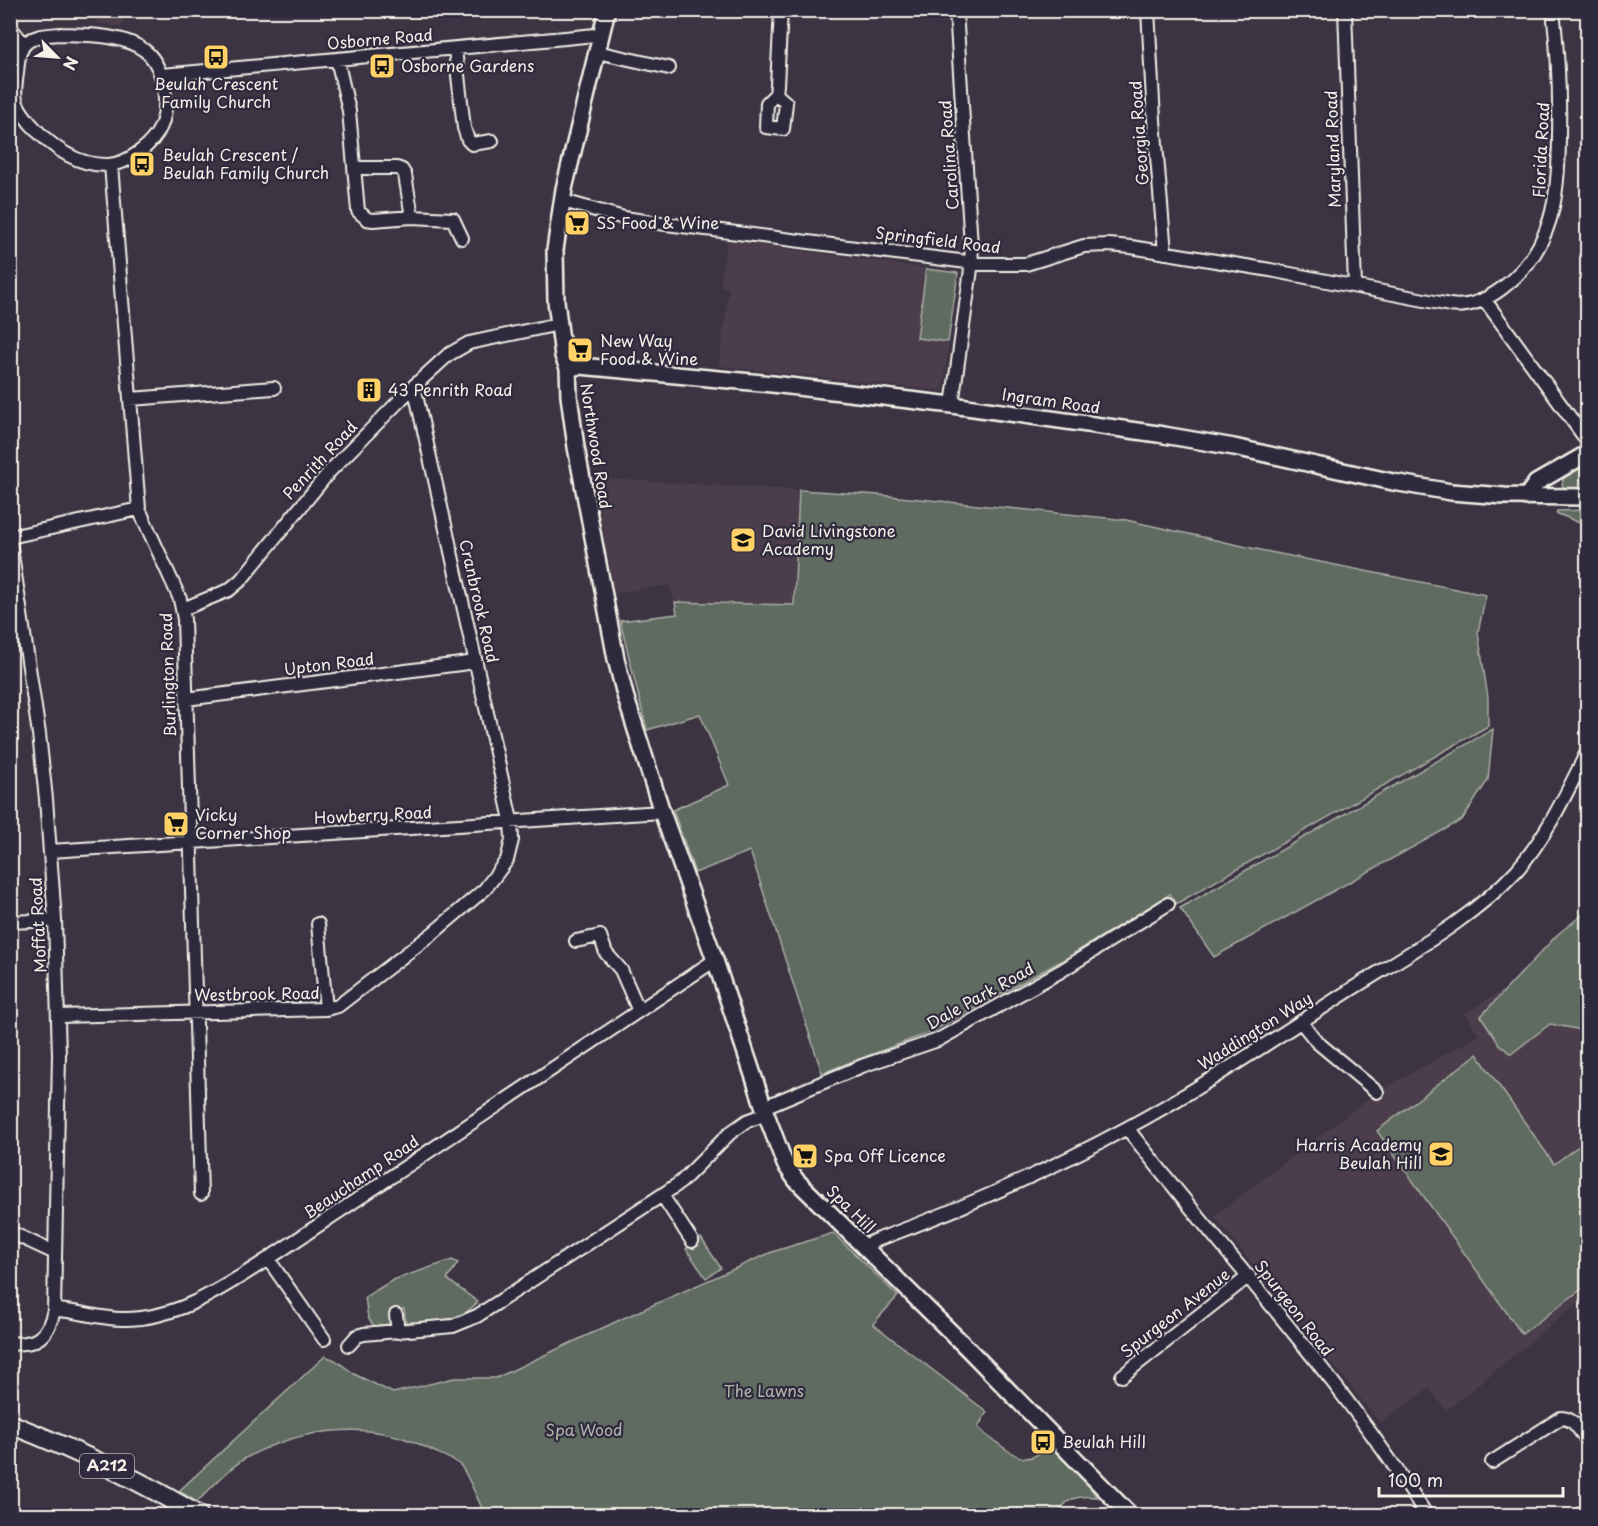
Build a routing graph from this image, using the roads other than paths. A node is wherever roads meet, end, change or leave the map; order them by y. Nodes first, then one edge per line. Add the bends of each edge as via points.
1 (607, 10) edge
2 (781, 10) edge
3 (956, 10) edge
4 (1148, 10) edge
5 (1345, 10) edge
6 (1553, 10) edge
7 (10, 27) edge
8 (24, 44) junction
9 (599, 44) junction
10 (455, 48) junction
11 (337, 59) junction
12 (669, 68) dead end
13 (162, 75) junction
14 (776, 94) dead end
15 (13, 100) edge
16 (492, 141) dead end
17 (111, 165) junction
18 (354, 168) junction
19 (563, 201) junction
20 (411, 217) junction
21 (462, 238) dead end
22 (1165, 253) junction
23 (972, 262) junction
24 (1355, 286) junction
25 (1484, 299) junction
26 (559, 324) junction
27 (568, 368) junction
28 (414, 386) junction
29 (274, 388) dead end
30 (131, 399) junction
31 (952, 405) junction
32 (1587, 442) edge
33 (1587, 453) edge
34 (1526, 497) junction
35 (1587, 497) edge
36 (139, 509) junction
37 (10, 539) edge
38 (183, 609) junction
39 (476, 662) junction
40 (186, 699) junction
41 (1587, 750) edge
42 (1583, 771) edge
43 (662, 812) junction
44 (511, 823) junction
45 (191, 842) junction
46 (50, 851) junction
47 (1168, 904) dead end
48 (55, 920) junction
49 (10, 922) edge
50 (318, 924) dead end
51 (576, 941) dead end
52 (715, 960) junction
53 (326, 1009) junction
54 (639, 1011) junction
55 (196, 1012) junction
56 (59, 1016) junction
57 (1301, 1022) junction
58 (1377, 1092) dead end
59 (765, 1111) junction
60 (1127, 1128) junction
61 (201, 1194) dead end
62 (662, 1195) junction
63 (10, 1232) edge
64 (692, 1241) dead end
65 (864, 1246) junction
66 (55, 1253) junction
67 (268, 1259) junction
68 (1249, 1276) junction
69 (54, 1310) junction
70 (396, 1315) dead end
71 (398, 1332) junction
72 (324, 1339) dead end
73 (10, 1343) edge
74 (349, 1345) dead end
75 (1122, 1376) dead end
76 (10, 1424) edge
77 (1587, 1442) edge
78 (1492, 1462) dead end
79 (1587, 1513) edge
80 (199, 1515) edge
81 (1131, 1515) edge
82 (1427, 1515) edge
83 (1583, 1515) edge

1 - 9 street, Northwood Road
2 - 14 street
3 - 23 street, Carolina Road
4 - 22 street, Georgia Road
5 - 24 street, Maryland Road
6 - 25 street, Florida Road via 1560,87 1558,177 1551,219 1541,244 1524,268 1508,285
7 - 8 street
8 - 13 street via 60,34 122,40 144,51
8 - 15 street
9 - 10 street, Osborne Road via 595,35
9 - 12 street, Osborne Road
9 - 19 street, Northwood Road
10 - 11 street, Osborne Road
10 - 16 street via 468,140 472,144
11 - 13 street, Osborne Road
11 - 18 street via 349,111
13 - 17 street via 163,116 158,131 138,152
15 - 17 street via 58,149 84,162
17 - 30 street, Burlington Road
18 - 20 street via 402,170
18 - 20 street via 358,211 362,216 373,220
19 - 23 street, Springfield Road via 655,223
19 - 26 street, Northwood Road via 555,250
20 - 21 street via 453,219
22 - 23 street, Springfield Road via 1097,245 1069,249 1026,264
22 - 24 street, Springfield Road
23 - 31 street, Carolina Road
24 - 25 street, Springfield Road via 1455,306
25 - 32 street
26 - 27 street, Northwood Road
26 - 28 street, Penrith Road via 461,347
27 - 31 street, Ingram Road via 772,384
27 - 43 street, Northwood Road via 576,447 620,677
28 - 38 street, Penrith Road via 330,471 241,580 224,592
28 - 39 street, Cranbrook Road
29 - 30 street
30 - 36 street, Burlington Road
31 - 34 street, Ingram Road via 1170,436 1451,492
33 - 34 street via 1536,483
34 - 35 street, Ingram Road
36 - 37 street
36 - 38 street, Burlington Road
37 - 46 street, Moffat Road via 31,670
38 - 40 street, Burlington Road
39 - 40 street, Upton Road
39 - 44 street, Cranbrook Road
40 - 45 street, Burlington Road
41 - 42 street, Waddington Way
42 - 57 street, Waddington Way via 1542,837 1500,887 1466,915
43 - 44 street, Howberry Road
43 - 52 street, Spa Hill
44 - 45 street, Howberry Road
44 - 53 street, Westbrook Road via 507,860 485,890 342,1003
45 - 46 street, Howberry Road
45 - 55 street, Burlington Road
46 - 48 street, Moffat Road
47 - 59 street, Dale Park Road via 938,1040 862,1066
48 - 49 street
48 - 56 street, Moffat Road
50 - 53 street
51 - 54 street via 600,936
52 - 54 street, Beauchamp Road
52 - 59 street, Spa Hill
53 - 55 street, Westbrook Road
54 - 67 street, Beauchamp Road
55 - 56 street, Westbrook Road
55 - 61 street, Burlington Road
56 - 66 street, Moffat Road
57 - 58 street via 1317,1042
57 - 60 street, Waddington Way
59 - 62 street via 730,1133 681,1182
59 - 65 street, Spa Hill via 790,1171
60 - 65 street, Waddington Way via 995,1193
60 - 68 street, Spurgeon Road
62 - 64 street
62 - 71 street via 477,1316 453,1326
63 - 66 street
65 - 81 street, Spa Hill
66 - 69 street, Moffat Road
67 - 69 street, Beauchamp Road via 205,1298 155,1315 120,1319
67 - 72 street
68 - 75 street, Spurgeon Avenue
68 - 82 street, Spurgeon Road via 1356,1414
69 - 73 street via 48,1328 38,1339
70 - 71 street
71 - 74 street via 364,1334
76 - 80 main road, A212 via 85,1455
77 - 78 street via 1575,1423 1561,1418
79 - 83 main road

